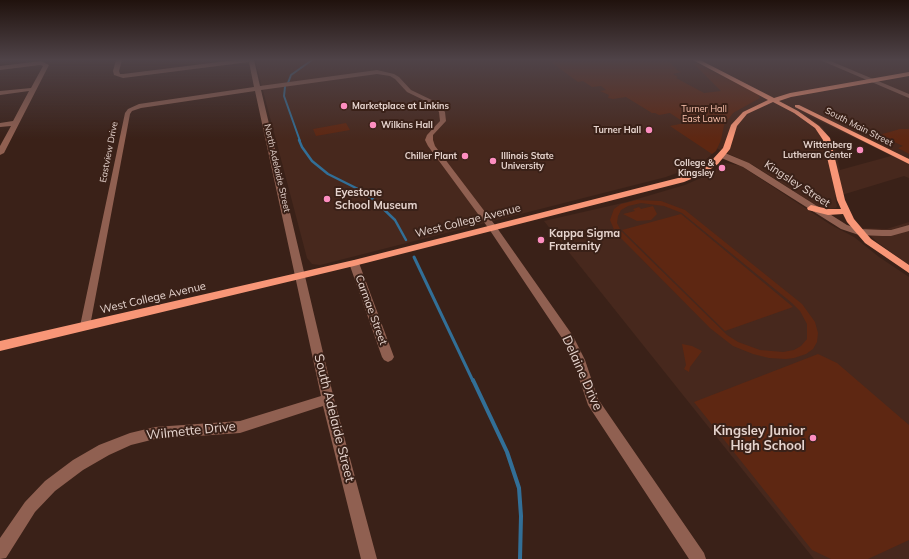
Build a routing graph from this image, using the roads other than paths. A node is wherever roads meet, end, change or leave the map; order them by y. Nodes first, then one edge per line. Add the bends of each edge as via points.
1 (35, 86) edge
2 (277, 86) edge
3 (404, 86) edge
4 (747, 86) edge
5 (758, 86) edge
6 (843, 86) edge
7 (885, 86) edge
8 (34, 89) junction
9 (258, 89) junction
10 (0, 93) edge
11 (909, 96) edge
12 (780, 97) junction
13 (772, 99) junction
14 (16, 123) junction
15 (0, 125) edge
16 (0, 153) edge
17 (722, 155) junction
18 (909, 162) edge
19 (812, 208) junction
20 (845, 211) junction
21 (492, 227) junction
22 (909, 228) edge
23 (859, 232) junction
24 (354, 263) junction
25 (909, 270) edge
26 (301, 276) junction
27 (85, 326) junction
28 (0, 346) edge
29 (388, 357) dead end
30 (328, 399) junction
31 (0, 552) edge
32 (369, 559) edge
33 (698, 559) edge

1 - 8 street
2 - 9 street, Delaine Drive
3 - 21 street, Delaine Drive via 409,91 436,104 442,112 443,121 430,135 432,146
4 - 13 main road, Kingsley Street
5 - 12 main road, South Main Street
6 - 12 main road, West College Avenue
7 - 11 street
8 - 10 street
8 - 14 street
9 - 26 street, North Adelaide Street
9 - 27 street, Eastview Drive via 139,106 128,111
12 - 13 main road, West College Avenue
12 - 18 main road, South Main Street
13 - 17 main road, West College Avenue via 741,117 734,125
13 - 20 main road, Kingsley Street via 803,116 823,134
14 - 15 street
14 - 16 street
17 - 19 street, Kingsley Street via 746,165
17 - 21 main road, West College Avenue via 707,168 681,180
19 - 20 main road via 828,212
19 - 23 street, Kingsley Street via 844,227
20 - 23 main road, Kingsley Street
21 - 24 main road, West College Avenue
21 - 33 street, Delaine Drive via 569,339 579,360 592,401
22 - 23 street via 891,233
23 - 25 main road, Kingsley Street
24 - 26 main road, West College Avenue
24 - 29 street, Carmae Street
26 - 27 main road, West College Avenue
26 - 30 street, South Adelaide Street
27 - 28 main road, West College Avenue
30 - 31 street, Wilmette Drive via 240,427 155,433 130,439 104,450 50,486 30,508
30 - 32 street, South Adelaide Street

